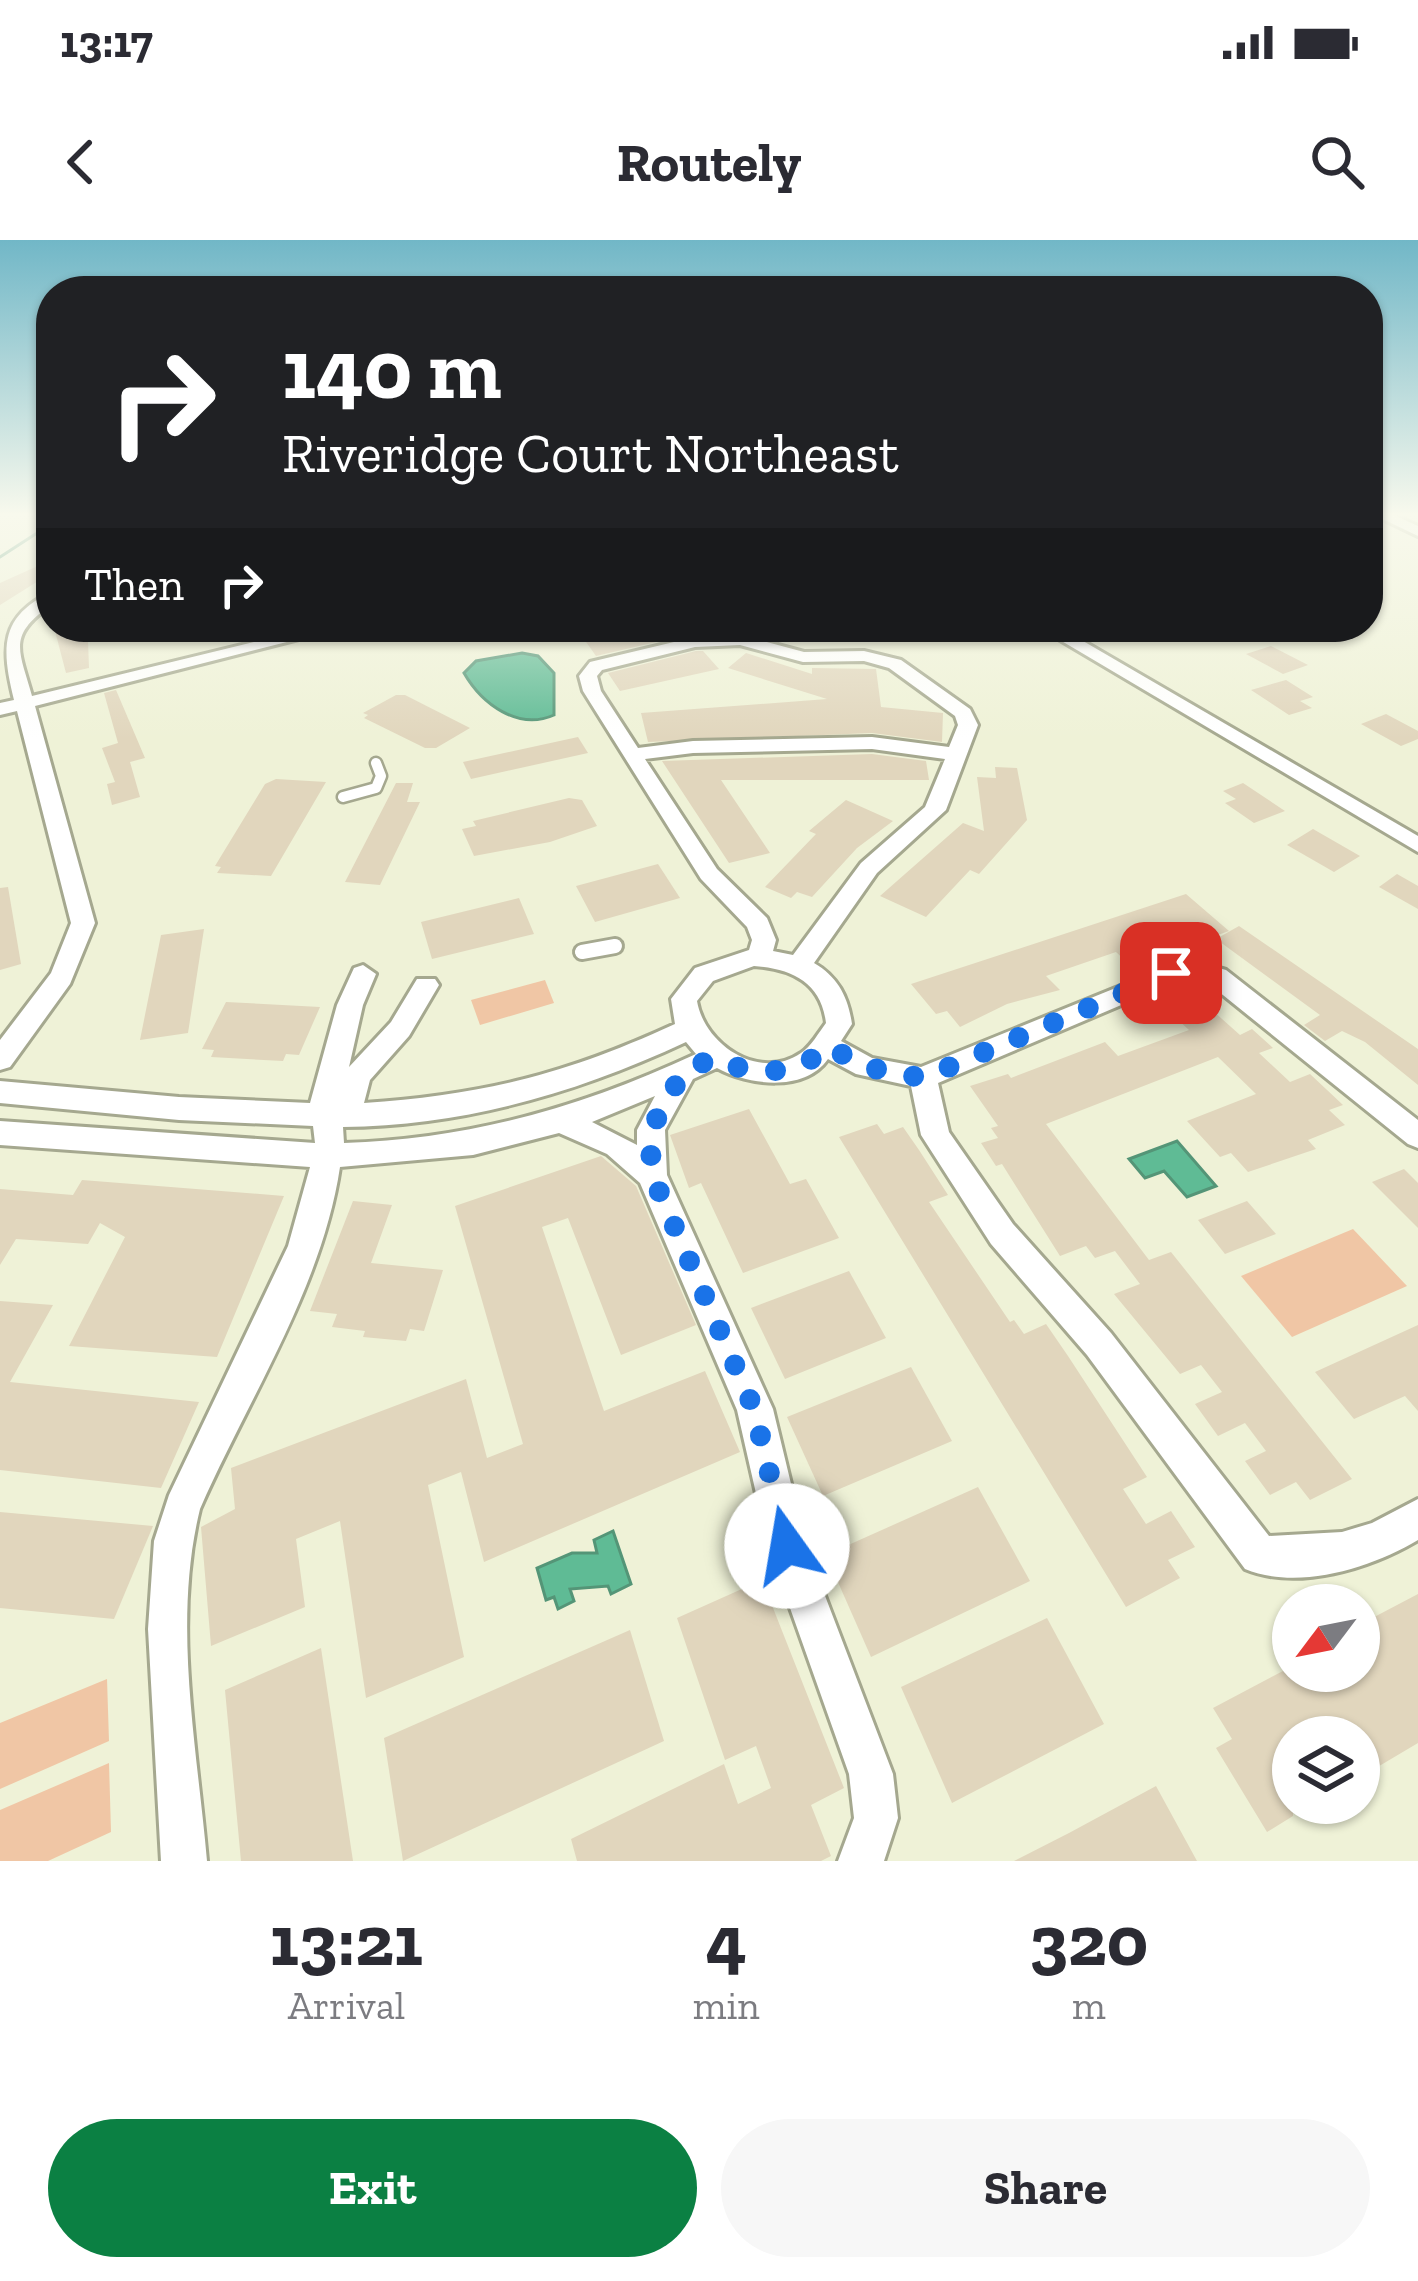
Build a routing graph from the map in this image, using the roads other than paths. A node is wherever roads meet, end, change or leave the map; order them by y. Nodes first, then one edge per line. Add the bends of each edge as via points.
1 (36, 606) edge
2 (276, 642) edge
3 (700, 642) edge
4 (747, 642) edge
5 (1073, 642) edge
6 (25, 704) junction
7 (0, 710) edge
8 (633, 755) junction
9 (954, 755) junction
10 (376, 764) dead end
11 (343, 797) dead end
12 (1418, 845) edge
13 (615, 946) dead end
14 (583, 952) dead end
15 (759, 958) junction
16 (800, 965) junction
17 (363, 974) dead end
18 (426, 985) dead end
19 (688, 1029) junction
20 (827, 1046) junction
21 (713, 1058) junction
22 (0, 1060) edge
23 (683, 1072) junction
24 (923, 1078) junction
25 (0, 1092) edge
26 (562, 1121) junction
27 (0, 1133) edge
28 (1418, 1136) edge
29 (329, 1138) junction
30 (652, 1175) junction
31 (1418, 1518) edge
32 (184, 1861) edge
33 (861, 1861) edge

1 - 6 street via 10,632
2 - 6 street
3 - 8 street via 590,672 588,683
4 - 9 street via 803,657 895,664 963,713 968,725
5 - 12 street
6 - 7 street
6 - 22 street via 82,923 64,973
8 - 9 street via 694,742 793,747 870,740
8 - 15 street via 709,874 758,925
9 - 16 street via 935,810 869,868
10 - 11 lane via 376,788
13 - 14 lane
15 - 16 street
15 - 19 street via 729,962 692,986
16 - 20 street via 839,1006
17 - 29 street via 345,1011 324,1103
18 - 29 street via 358,1076
19 - 21 street
19 - 29 street via 617,1064 502,1100
20 - 21 street via 777,1071
20 - 24 street via 866,1067
21 - 23 street
23 - 26 street
23 - 30 street via 651,1130
24 - 28 street via 1171,973 1201,969
24 - 31 street via 934,1135 1002,1234 1099,1344 1258,1555 1358,1550
25 - 29 street
26 - 29 street via 438,1149
26 - 30 street via 617,1146
27 - 29 street
29 - 32 street via 324,1180 261,1353 181,1509 169,1563
30 - 33 street via 754,1409 787,1546 871,1774 876,1818

